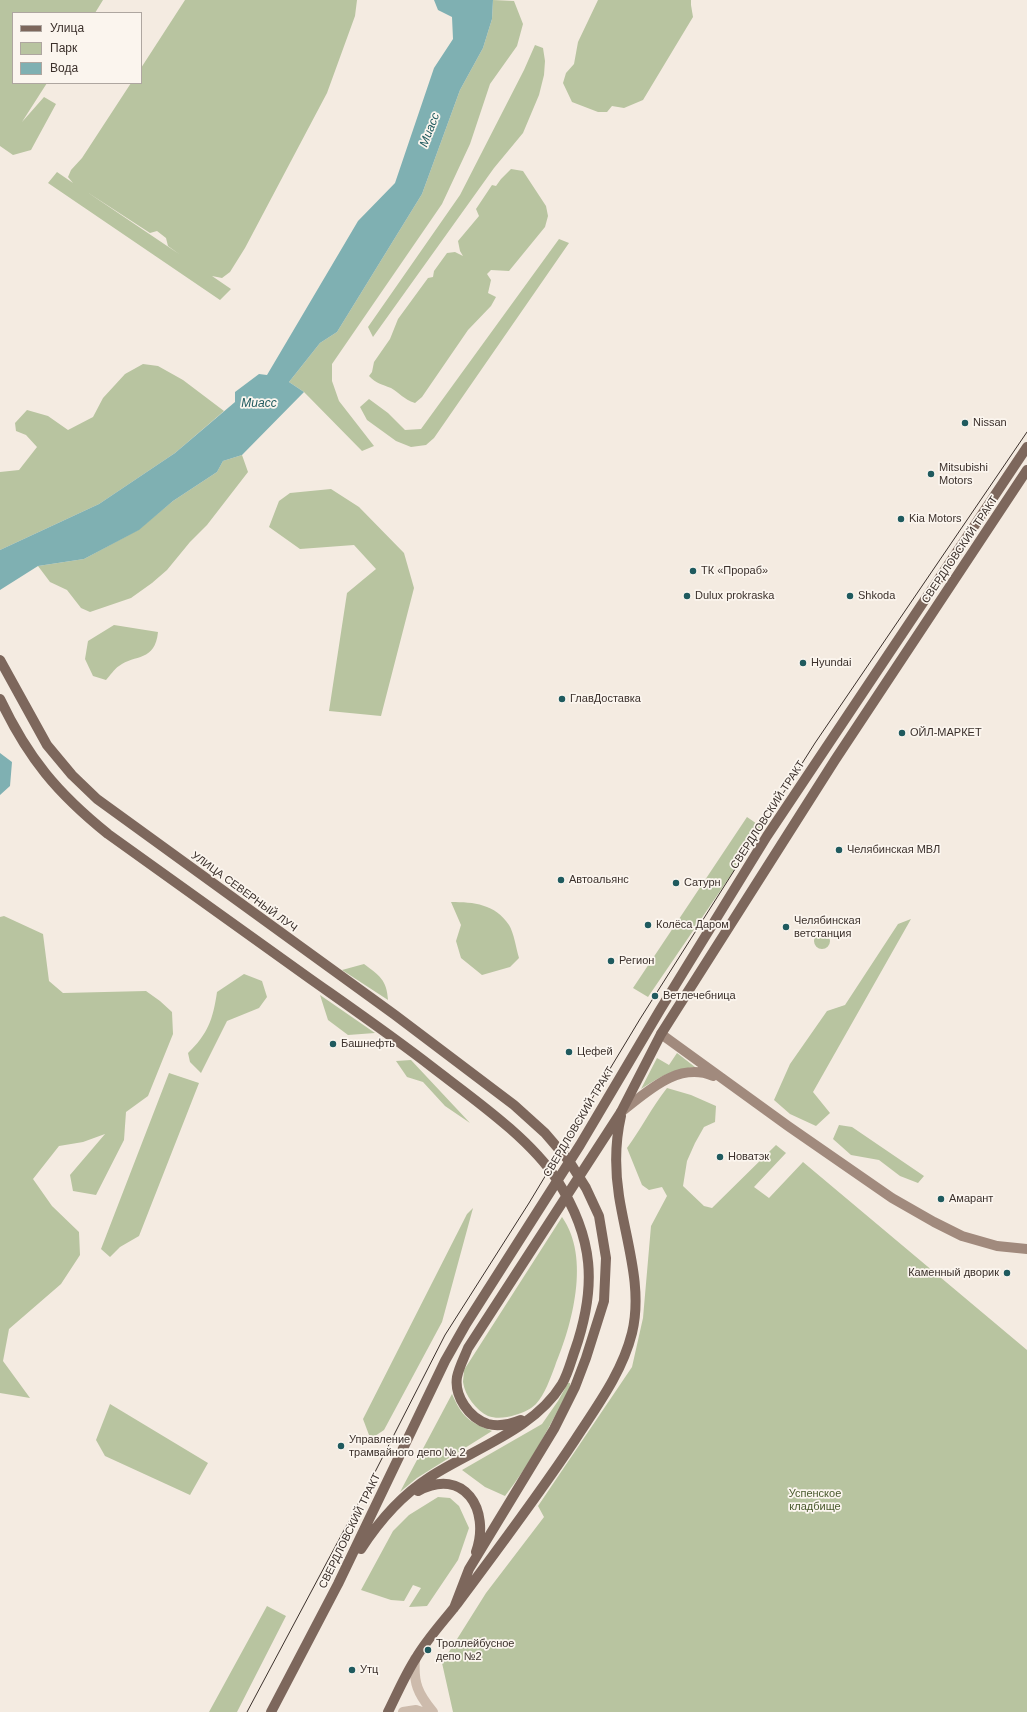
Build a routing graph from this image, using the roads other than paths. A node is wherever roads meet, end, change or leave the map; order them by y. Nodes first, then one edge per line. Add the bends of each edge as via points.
1 (1027, 447) edge
2 (1027, 470) edge
3 (0, 660) edge
4 (0, 699) edge
5 (650, 1026) junction
6 (661, 1034) junction
7 (724, 1080) junction
8 (621, 1112) junction
9 (1027, 1249) edge
10 (542, 1409) junction
11 (400, 1500) junction
12 (470, 1569) junction
13 (338, 1584) junction
14 (454, 1608) junction
15 (415, 1659) junction
16 (271, 1712) edge
17 (388, 1712) edge
18 (403, 1712) edge
19 (422, 1712) edge
20 (433, 1712) edge

1 - 5 main road, СВЕРДЛОВСКИЙ ТРАКТ via 767,836
2 - 6 main road, СВЕРДЛОВСКИЙ ТРАКТ via 835,760
3 - 12 main road, УЛИЦА СЕВЕРНЫЙ ЛУЧ via 47,745 72,775 97,799 395,1015 514,1105 545,1133 569,1161 586,1188 599,1216 606,1258 604,1301 575,1387 554,1429
4 - 10 main road via 33,758 53,784 79,810 108,834 396,1040 500,1121 556,1177 582,1228 589,1261 588,1300 578,1340 562,1383
5 - 6 main road
5 - 13 main road, СВЕРДЛОВСКИЙ ТРАКТ via 580,1145 445,1361
6 - 7 main road
6 - 8 main road, СВЕРДЛОВСКИЙ ТРАКТ
7 - 8 main road via 707,1073 692,1071 677,1075 656,1085
7 - 9 main road via 892,1198 934,1222 962,1236 998,1246
8 - 10 main road, СВЕРДЛОВСКИЙ ТРАКТ via 468,1348 461,1363 457,1379 458,1393 465,1407 487,1424 507,1425
8 - 14 main road, СВЕРДЛОВСКИЙ ТРАКТ via 616,1164 619,1195 632,1260 636,1313 632,1334 612,1383 553,1472
10 - 11 main road via 519,1426 429,1478
11 - 12 main road via 423,1488 439,1484 454,1486 467,1492 479,1510 481,1523
11 - 13 main road via 368,1538
12 - 14 main road
13 - 16 main road, СВЕРДЛОВСКИЙ ТРАКТ
14 - 15 main road, СВЕРДЛОВСКИЙ ТРАКТ
15 - 17 main road, СВЕРДЛОВСКИЙ ТРАКТ
15 - 20 street via 415,1684
18 - 19 street

